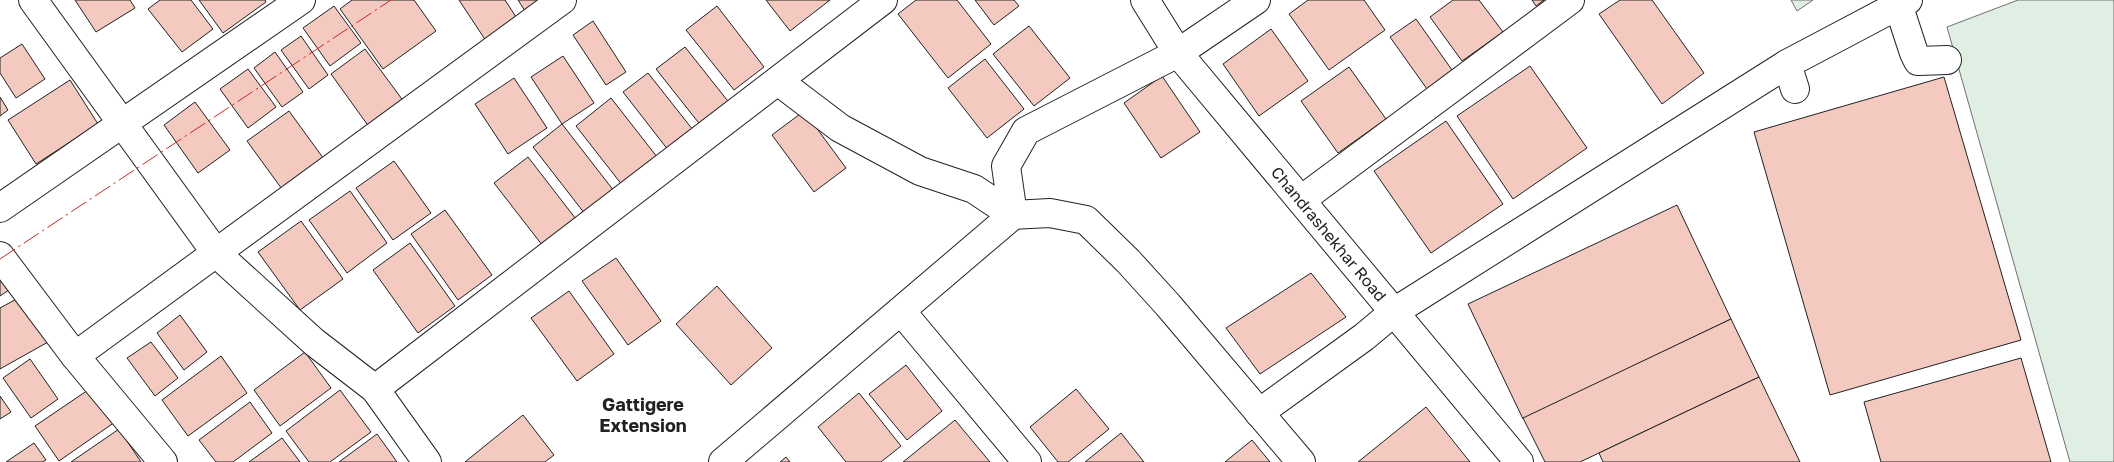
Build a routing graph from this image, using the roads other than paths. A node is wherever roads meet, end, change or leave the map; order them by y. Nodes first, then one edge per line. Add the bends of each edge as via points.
1 (33, 0) edge
2 (301, 0) edge
3 (562, 0) edge
4 (883, 0) edge
5 (1145, 0) edge
6 (1256, 0) edge
7 (1570, 0) edge
8 (1903, 2) edge
9 (1178, 53) junction
10 (1947, 60) dead end
11 (778, 82) junction
12 (122, 123) junction
13 (1301, 200) junction
14 (0, 208) edge
15 (1014, 215) junction
16 (216, 253) junction
17 (0, 256) edge
18 (901, 311) junction
19 (1394, 312) junction
20 (75, 356) junction
21 (375, 389) junction
22 (1259, 413) junction
23 (163, 462) edge
24 (427, 462) edge
25 (723, 462) edge
26 (1026, 462) edge
27 (1301, 462) edge
28 (1519, 462) edge

1 - 12 street
2 - 12 street
3 - 16 street
4 - 11 street
5 - 9 street, Chandrashekhar Road
6 - 9 street
7 - 13 street
8 - 10 street via 1918,60
8 - 19 street via 1791,77
9 - 13 street, Chandrashekhar Road
9 - 15 street via 1026,132 1006,166
11 - 15 street via 840,128 920,171 974,189
11 - 21 street
12 - 14 street
12 - 16 street
13 - 19 street, Chandrashekhar Road
15 - 18 street
15 - 22 street via 1050,213 1086,220 1168,305
16 - 20 street
16 - 21 street via 314,342
17 - 20 street
18 - 25 street
18 - 26 street
19 - 22 street
19 - 28 street, Chandrashekhar Road
20 - 23 street
21 - 24 street
22 - 27 street

